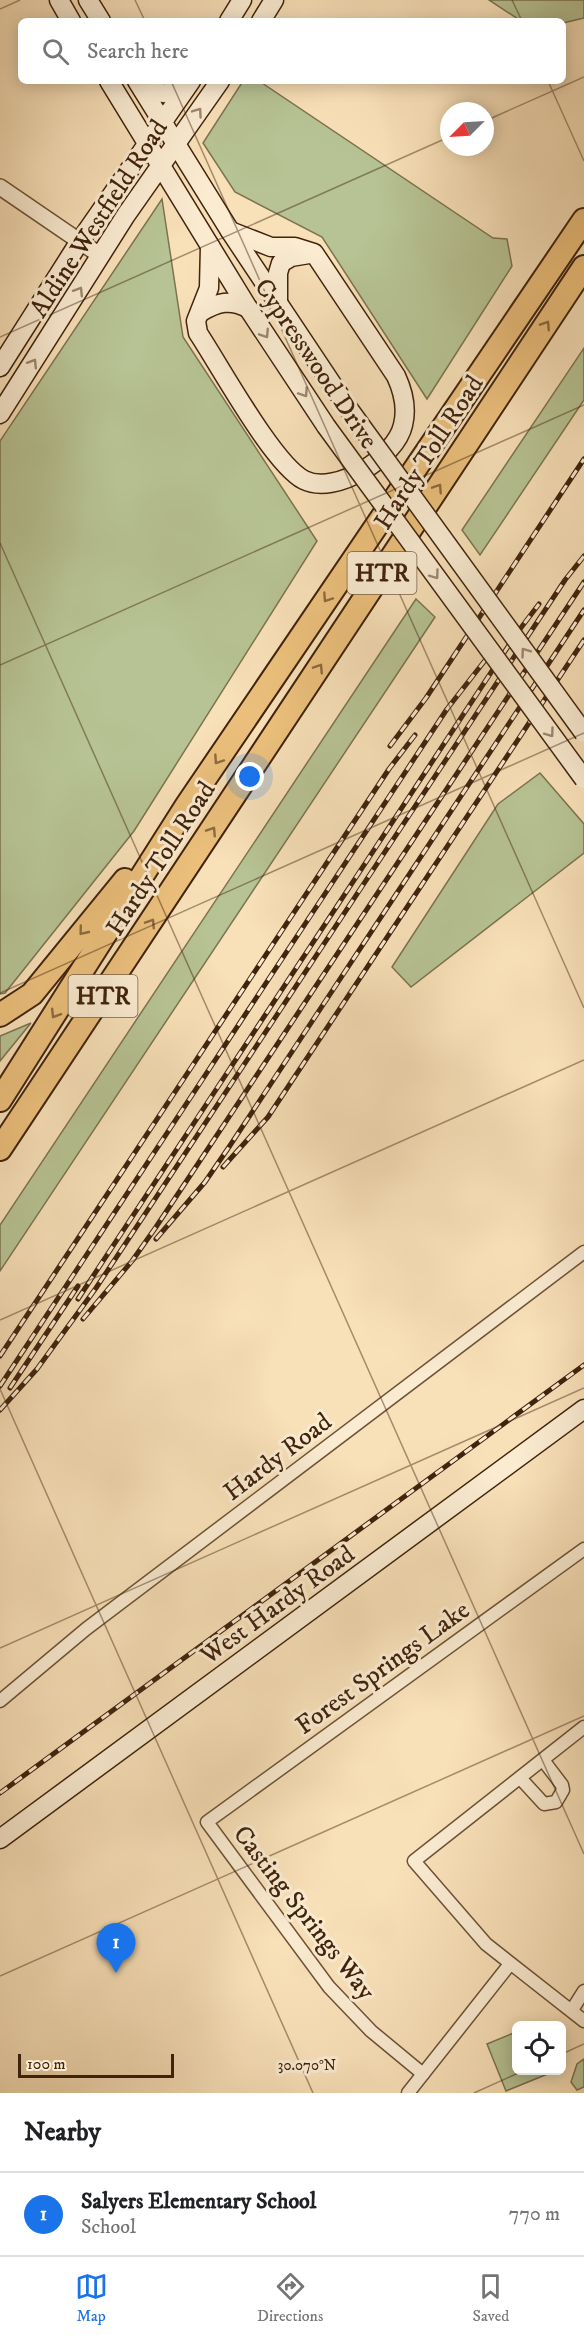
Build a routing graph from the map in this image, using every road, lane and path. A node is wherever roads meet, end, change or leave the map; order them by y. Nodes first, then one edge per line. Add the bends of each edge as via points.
1 (60, 0) edge
2 (88, 0) edge
3 (242, 0) edge
4 (274, 0) edge
5 (70, 18) edge
6 (99, 18) edge
7 (230, 18) edge
8 (263, 18) edge
9 (111, 84) edge
10 (140, 84) edge
11 (144, 84) edge
12 (185, 84) edge
13 (187, 84) edge
14 (218, 84) edge
15 (162, 122) junction
16 (149, 143) junction
17 (176, 144) junction
18 (162, 165) junction
19 (0, 187) edge
20 (185, 204) junction
21 (126, 215) junction
22 (584, 220) edge
23 (230, 231) junction
24 (81, 241) junction
25 (210, 246) junction
26 (314, 253) junction
27 (100, 256) junction
28 (584, 267) edge
29 (278, 302) junction
30 (248, 308) junction
31 (201, 312) junction
32 (0, 367) edge
33 (3, 403) edge
34 (584, 733) edge
35 (584, 779) edge
36 (187, 805) junction
37 (0, 1015) edge
38 (0, 1100) edge
39 (27, 1112) junction
40 (0, 1149) edge
41 (0, 1163) edge
42 (584, 1252) edge
43 (584, 1409) edge
44 (584, 1549) edge
45 (0, 1701) edge
46 (584, 1727) edge
47 (543, 1760) junction
48 (521, 1779) junction
49 (207, 1821) joint
50 (0, 1839) edge
51 (510, 1964) junction
52 (584, 1991) edge
53 (572, 2010) junction
54 (584, 2021) edge
55 (423, 2074) junction
56 (408, 2093) edge

1 - 5 main road
2 - 6 main road
3 - 7 main road
4 - 8 main road
9 - 16 main road, Cypresswood Drive
10 - 15 main road, Cypresswood Drive
11 - 12 main road via 162,94
13 - 15 main road, Aldine Westfield Road
17 -> 14 main road, Aldine Westfield Road
15 - 16 main road, Aldine Westfield Road
15 - 17 main road, Cypresswood Drive
16 - 18 main road, Cypresswood Drive
16 - 24 main road, Aldine Westfield Road
17 - 18 main road, Aldine Westfield Road
17 - 23 main road, Cypresswood Drive
18 - 20 main road, Cypresswood Drive
18 - 21 main road, Aldine Westfield Road
19 - 24 street
20 - 21 main road via 171,195 153,194
20 - 25 main road, Cypresswood Drive
21 - 27 main road, Aldine Westfield Road
22 -> 36 highway, Hardy Toll Road / HTR
23 - 26 main road via 271,247 295,247
23 - 29 main road, Cypresswood Drive
24 - 27 street
24 - 32 main road, Aldine Westfield Road
25 - 30 main road, Cypresswood Drive
25 - 31 main road via 209,288
26 - 29 main road via 281,263
26 - 31 main road via 396,376 404,398 403,425 397,439 374,463 351,478 322,483 307,481 281,461 198,333 196,321
33 -> 27 main road, Aldine Westfield Road
39 -> 28 highway, Hardy Toll Road / HTR
34 -> 29 main road, Cypresswood Drive, bridge via 348,408
30 - 31 main road via 223,302
30 -> 35 main road, Cypresswood Drive, bridge via 326,426
36 -> 37 highway via 32,994
36 -> 38 highway, Hardy Toll Road / HTR
39 - 40 highway, Hardy Toll Road / HTR
39 - 41 highway
42 - 45 street, Hardy Road via 95,1622
43 - 50 main road, West Hardy Road
44 - 49 street, Forest Springs Lake
46 - 47 street
47 - 48 street
47 - 48 street via 562,1785 556,1802 544,1804
48 - 51 street via 414,1861 468,1925
49 - 55 street, Casting Springs Way via 329,1987 371,2031
51 - 53 street
51 - 55 street
52 - 53 street
53 - 54 street
55 - 56 street

